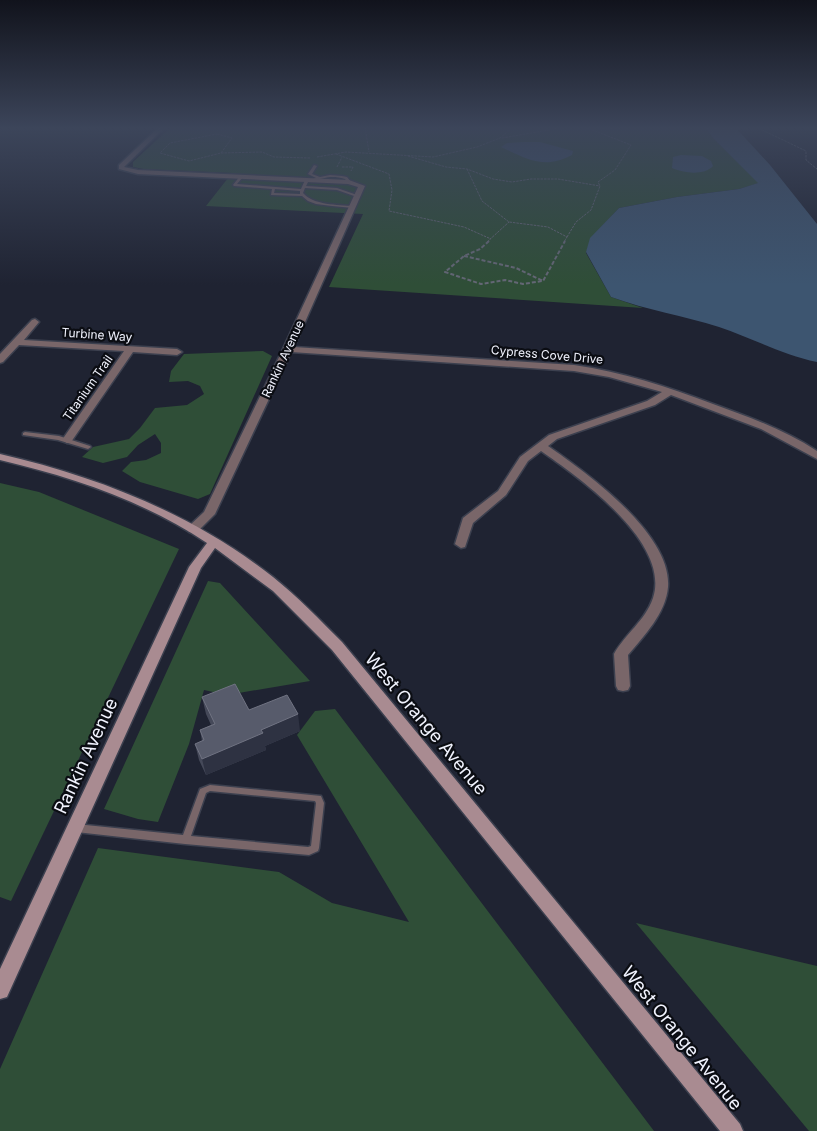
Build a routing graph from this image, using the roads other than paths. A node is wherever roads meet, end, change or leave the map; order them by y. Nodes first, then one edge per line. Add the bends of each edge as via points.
1 (239, 180) edge
2 (313, 180) edge
3 (323, 180) edge
4 (274, 188) junction
5 (302, 189) junction
6 (302, 195) junction
7 (358, 196) junction
8 (353, 207) junction
9 (35, 322) dead end
10 (17, 342) junction
11 (130, 349) junction
12 (288, 349) junction
13 (176, 352) dead end
14 (0, 360) edge
15 (670, 391) junction
16 (25, 434) dead end
17 (67, 440) junction
18 (540, 446) junction
19 (88, 448) dead end
20 (817, 456) edge
21 (0, 457) edge
22 (193, 529) junction
23 (214, 542) junction
24 (461, 544) dead end
25 (622, 686) dead end
26 (75, 827) junction
27 (185, 840) junction
28 (0, 990) edge
29 (733, 1131) edge

1 - 4 lane via 235,185
2 - 5 lane
3 - 7 street, Rankin Avenue via 359,184 362,188
4 - 5 lane
4 - 6 lane via 272,194
5 - 6 lane
5 - 7 lane via 336,189
6 - 8 lane via 309,201
7 - 8 street, Rankin Avenue
8 - 12 street, Rankin Avenue
9 - 10 street
10 - 11 street, Turbine Way
10 - 14 street
11 - 13 street, Turbine Way
11 - 17 street, Titanium Trail
12 - 15 street, Cypress Cove Drive via 594,370
12 - 22 street, Rankin Avenue via 209,514
15 - 18 street via 651,403 553,437
15 - 20 street, Cypress Cove Drive via 762,426
16 - 17 lane
17 - 19 lane
18 - 24 street via 524,459 502,493 468,521
18 - 25 street via 617,507 643,534 658,560 663,586 652,618 621,654
21 - 22 main road, West Orange Avenue via 44,467 116,492
22 - 23 main road, West Orange Avenue
23 - 26 main road, Rankin Avenue via 195,567
23 - 29 main road, West Orange Avenue via 268,580 338,646
26 - 27 lane
26 - 28 main road, Rankin Avenue
27 - 27 lane via 309,851 316,848 320,803 318,798 210,788 203,791

